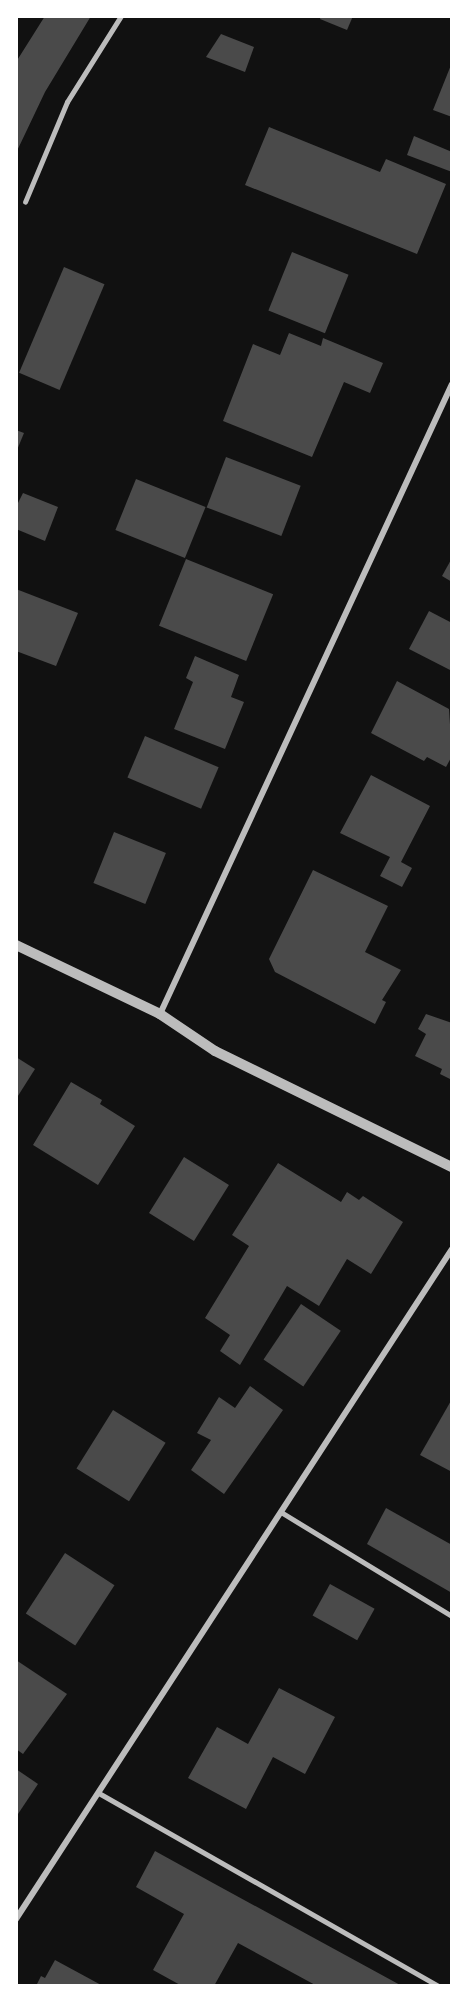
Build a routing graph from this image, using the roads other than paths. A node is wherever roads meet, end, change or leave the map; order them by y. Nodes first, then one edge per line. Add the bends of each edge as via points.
1 (120, 16) edge
2 (25, 202) dead end
3 (452, 384) edge
4 (16, 945) edge
5 (160, 1014) junction
6 (452, 1167) edge
7 (452, 1249) edge
8 (281, 1512) junction
9 (452, 1616) edge
10 (99, 1792) junction
11 (16, 1919) edge
12 (439, 1986) edge

1 - 2 lane via 67,102
3 - 5 street
4 - 5 street
5 - 6 street via 215,1051
7 - 8 street
8 - 9 lane
8 - 10 street
10 - 11 street
10 - 12 lane

